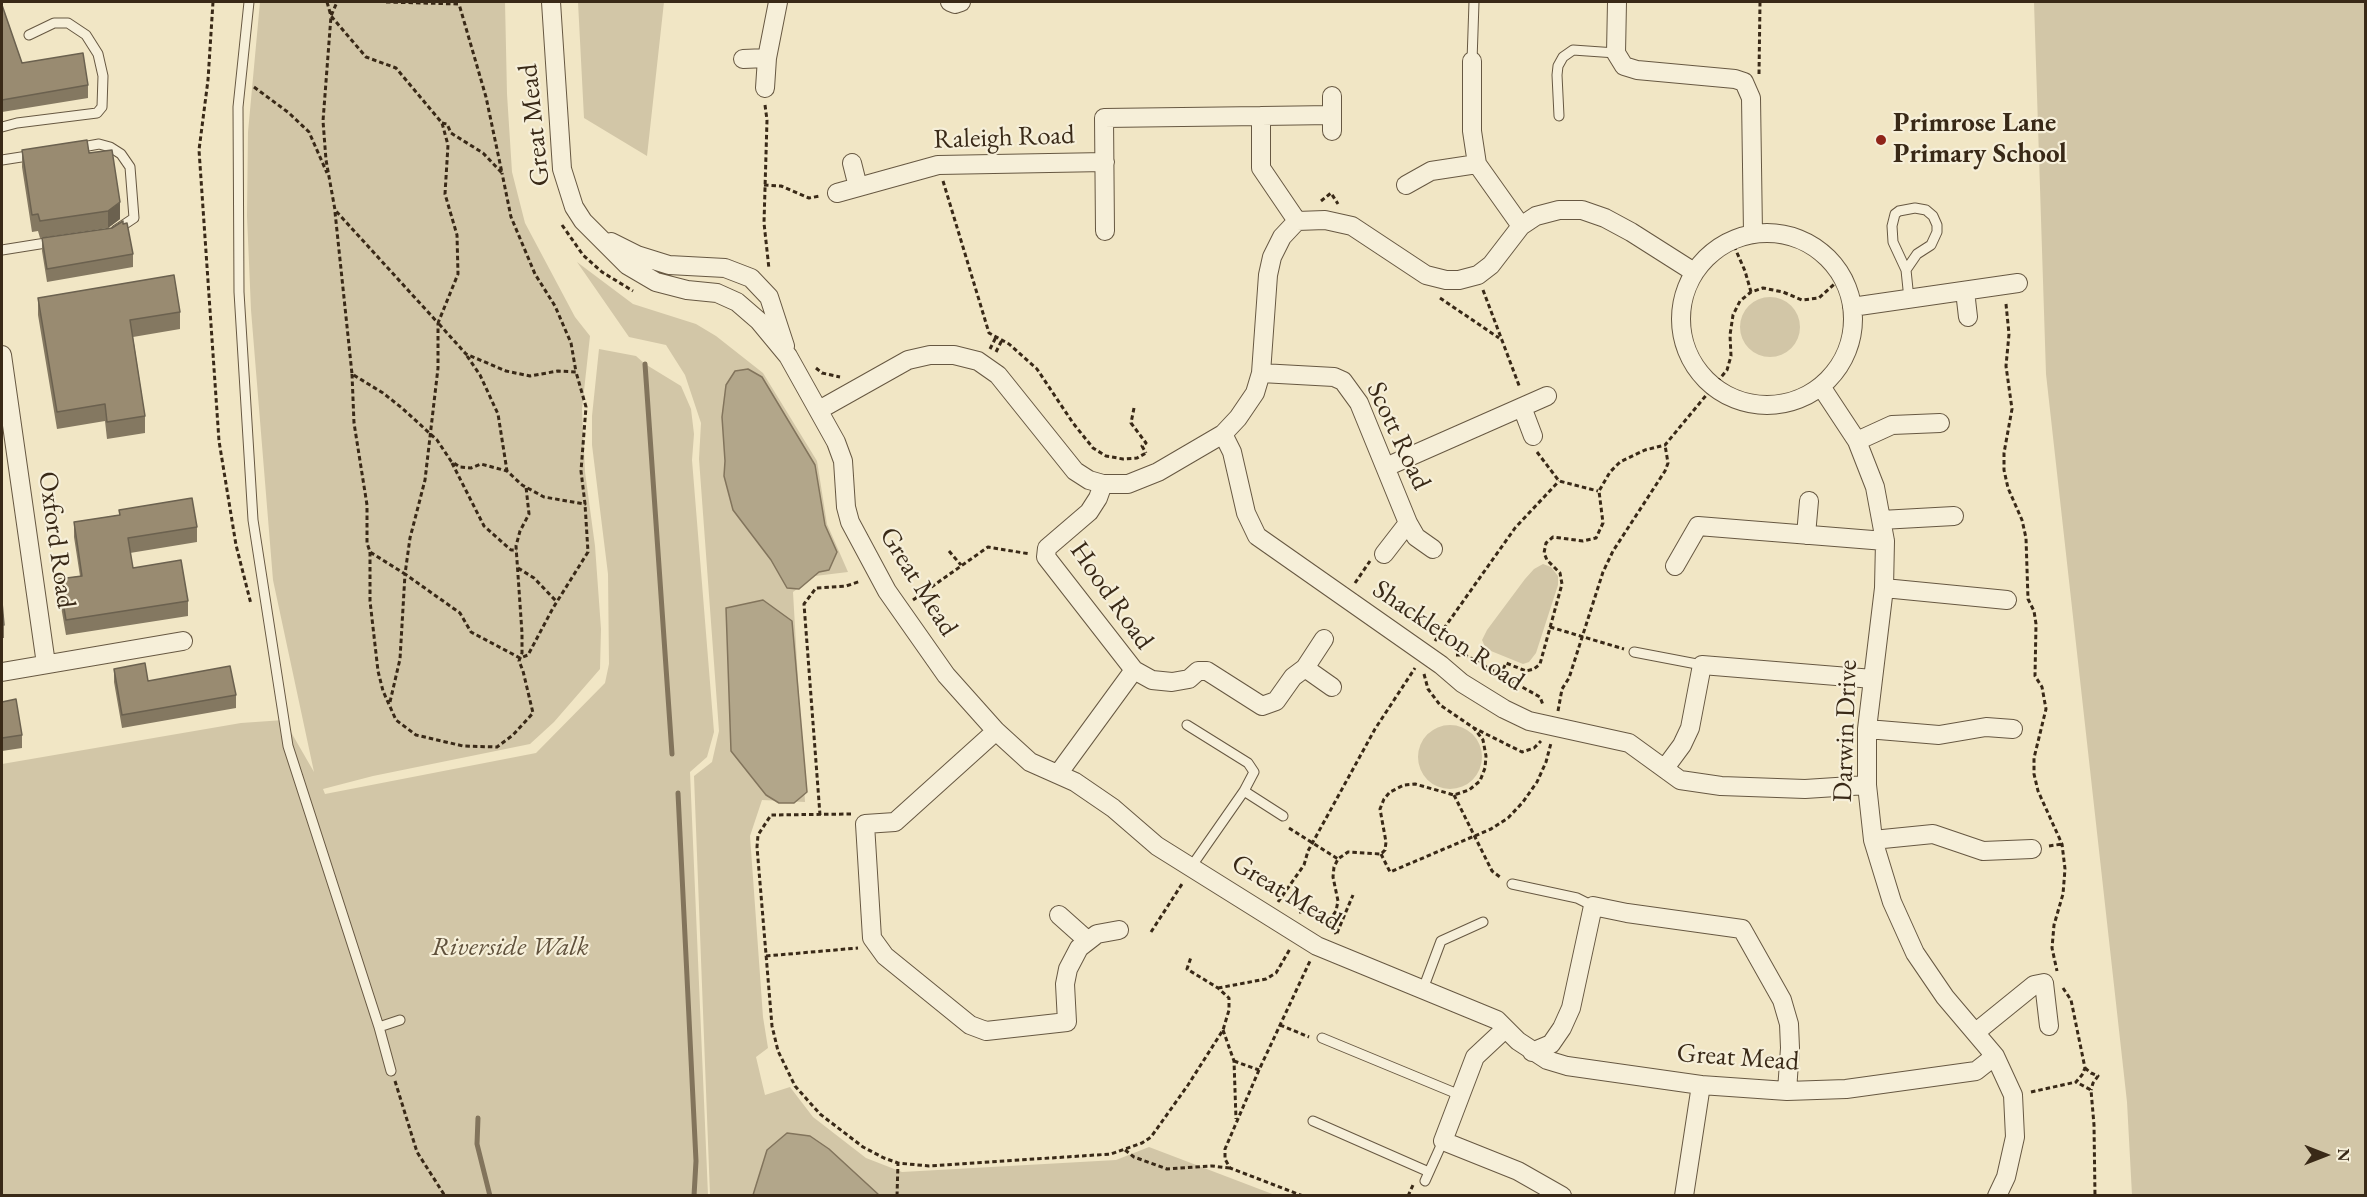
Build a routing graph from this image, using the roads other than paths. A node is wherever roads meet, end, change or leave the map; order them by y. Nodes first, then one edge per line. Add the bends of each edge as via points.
1 (249, 2) edge
2 (551, 2) edge
3 (778, 2) edge
4 (950, 2) edge
5 (961, 2) edge
6 (1473, 2) edge
7 (1617, 2) edge
8 (29, 35) dead end
9 (1616, 53) junction
10 (767, 58) junction
11 (742, 59) dead end
12 (1472, 61) joint
13 (765, 88) road end
14 (1332, 114) dead end
15 (1261, 116) junction
16 (1559, 116) dead end
17 (2, 127) edge
18 (70, 149) edge
19 (39, 154) edge
20 (2, 160) edge
21 (1105, 162) junction
22 (852, 163) dead end
23 (1477, 164) junction
24 (1407, 184) dead end
25 (858, 187) junction
26 (837, 193) road end
27 (1297, 221) junction
28 (1521, 226) junction
29 (1105, 231) dead end
30 (1753, 233) junction
31 (111, 234) edge
32 (595, 234) junction
33 (66, 240) edge
34 (2, 250) edge
35 (1906, 270) junction
36 (1694, 272) junction
37 (2011, 284) road end
38 (1965, 291) junction
39 (1909, 299) junction
40 (1852, 307) junction
41 (1968, 317) dead end
42 (2, 355) edge
43 (788, 356) junction
44 (1261, 373) junction
45 (1822, 388) junction
46 (1547, 396) dead end
47 (1522, 407) junction
48 (819, 410) junction
49 (1940, 423) dead end
50 (7, 426) edge
51 (1223, 434) junction
52 (1533, 436) road end
53 (1857, 441) junction
54 (1386, 467) junction
55 (1103, 484) junction
56 (1809, 501) dead end
57 (1954, 516) dead end
58 (1881, 520) junction
59 (1408, 523) junction
60 (1806, 535) junction
61 (1885, 541) junction
62 (1433, 549) dead end
63 (1384, 554) road end
64 (1675, 566) dead end
65 (1884, 588) junction
66 (2007, 600) dead end
67 (1324, 639) dead end
68 (183, 641) dead end
69 (1634, 652) road end
70 (46, 664) junction
71 (1702, 665) junction
72 (1305, 668) junction
73 (1134, 670) junction
74 (2, 672) edge
75 (1873, 679) junction
76 (1332, 687) dead end
77 (1187, 725) dead end
78 (1868, 729) junction
79 (2013, 729) dead end
80 (996, 731) junction
81 (1665, 768) junction
82 (1058, 774) junction
83 (1867, 785) junction
84 (1244, 791) junction
85 (1283, 816) road end
86 (1873, 840) junction
87 (2032, 849) dead end
88 (1191, 867) junction
89 (1512, 884) road end
90 (1593, 906) junction
91 (1059, 915) dead end
92 (1483, 922) dead end
93 (1119, 930) dead end
94 (1087, 940) junction
95 (1423, 989) junction
96 (400, 1020) dead end
97 (2049, 1026) dead end
98 (379, 1027) junction
99 (1505, 1029) junction
100 (1976, 1032) junction
101 (1322, 1038) road end
102 (1532, 1052) junction
103 (1995, 1056) junction
104 (391, 1071) road end
105 (1701, 1085) junction
106 (1787, 1092) junction
107 (1460, 1095) junction
108 (1313, 1121) dead end
109 (1443, 1141) junction
110 (1562, 1196) edge
111 (1683, 1196) edge
112 (1997, 1196) edge

1 - 98 lane via 238,107 238,292 253,520 288,746
2 - 32 street, Great Mead via 562,169 574,207
3 - 10 street
4 - 5 street
6 - 12 lane
7 - 9 street
8 - 17 lane via 54,23 68,23 86,35 98,54 103,76 102,107 97,113
9 - 16 lane via 1573,50 1563,57 1557,75
9 - 30 street via 1624,66 1636,70 1744,82 1751,98
10 - 11 street
10 - 13 street
12 - 23 street via 1472,132
14 - 15 street, Raleigh Road
15 - 21 street, Raleigh Road via 1104,118
15 - 27 street via 1261,168
18 - 31 lane via 99,144 110,147 130,167 134,218
19 - 20 lane
21 - 25 street, Raleigh Road via 938,165
21 - 29 street, Raleigh Road
22 - 25 street
23 - 24 street via 1431,171
23 - 28 street
25 - 26 street, Raleigh Road
27 - 28 street via 1325,220 1352,226 1426,275 1446,280 1478,275 1491,265
27 - 44 street via 1282,237 1272,257
28 - 36 street via 1536,216 1582,210 1631,231
30 - 36 street via 1731,239 1706,255
30 - 40 street via 1797,238 1815,249 1841,278
32 - 43 street, Great Mead via 627,265 656,282 717,293 737,302
32 - 43 street, Great Mead via 669,265 724,268 751,278 769,297
33 - 34 lane
35 - 35 lane via 1893,242 1893,219 1904,208 1921,209 1936,220 1937,232 1931,245 1917,254
35 - 39 lane
36 - 45 street via 1684,301 1684,331 1692,359 1713,386 1727,398 1773,406 1798,401
37 - 38 street
38 - 39 street
38 - 41 street
39 - 40 street
40 - 45 street via 1848,348 1837,372
42 - 50 street, Oxford Road
43 - 48 street, Great Mead
44 - 51 street via 1255,393
44 - 54 street, Scott Road via 1334,377 1343,381 1359,403
45 - 53 street, Darwin Drive
46 - 47 street
47 - 52 street
47 - 54 street
48 - 55 street via 908,360 954,355 978,361 998,375 1075,471
48 - 80 street, Great Mead via 843,461 850,522 870,562 945,675
49 - 53 street via 1892,425
50 - 70 street, Oxford Road
51 - 55 street via 1158,472 1128,484
51 - 81 street, Shackleton Road via 1232,452 1246,513 1257,536 1504,709 1529,721 1629,743
53 - 58 street, Darwin Drive via 1875,487
54 - 59 street, Scott Road
55 - 73 street, Hood Road via 1089,512 1047,548 1046,556
56 - 60 street
57 - 58 street
58 - 61 street, Darwin Drive
59 - 62 street, Scott Road via 1416,537
59 - 63 street, Scott Road
60 - 61 street
60 - 64 street via 1698,526
61 - 65 street, Darwin Drive
65 - 66 street
65 - 75 street, Darwin Drive
67 - 72 street
68 - 70 street
69 - 71 lane
70 - 74 street
71 - 75 street
71 - 81 street via 1690,728
72 - 73 street via 1275,701 1262,706 1207,671 1172,682 1152,680
72 - 76 street
73 - 82 street, Hood Road
75 - 78 street, Darwin Drive
77 - 84 lane via 1252,767 1253,778
78 - 79 street via 1940,735 1986,727
78 - 83 street, Darwin Drive
80 - 82 street, Great Mead via 1029,762
80 - 94 street via 895,822 864,824 872,938 885,956 970,1025 986,1031 1067,1022 1068,969
81 - 83 street, Shackleton Road via 1680,780 1721,786 1805,789
82 - 88 street, Great Mead via 1113,808 1157,846
83 - 86 street, Darwin Drive
84 - 85 lane
84 - 88 lane
86 - 87 street via 1933,834 1983,851
86 - 100 street, Darwin Drive via 1892,902 1915,953
88 - 95 street, Great Mead via 1317,946
89 - 90 lane via 1577,898
90 - 102 street via 1571,1008 1551,1044
90 - 106 street via 1742,929 1782,1000 1789,1024
91 - 94 street
92 - 95 lane via 1441,941
93 - 94 street
95 - 99 street, Great Mead via 1497,1020
96 - 98 lane
97 - 100 street via 2044,983 2034,985
98 - 104 lane
99 - 102 street, Great Mead
99 - 107 street via 1475,1057
100 - 103 street, Darwin Drive
101 - 107 lane
102 - 105 street, Great Mead via 1567,1066
103 - 106 street, Great Mead via 1976,1071 1846,1089
103 - 112 street, Darwin Drive via 2013,1095 2015,1137 2006,1177
105 - 106 street, Great Mead
105 - 111 street
107 - 109 street
108 - 109 lane via 1427,1177
109 - 110 street via 1518,1171

